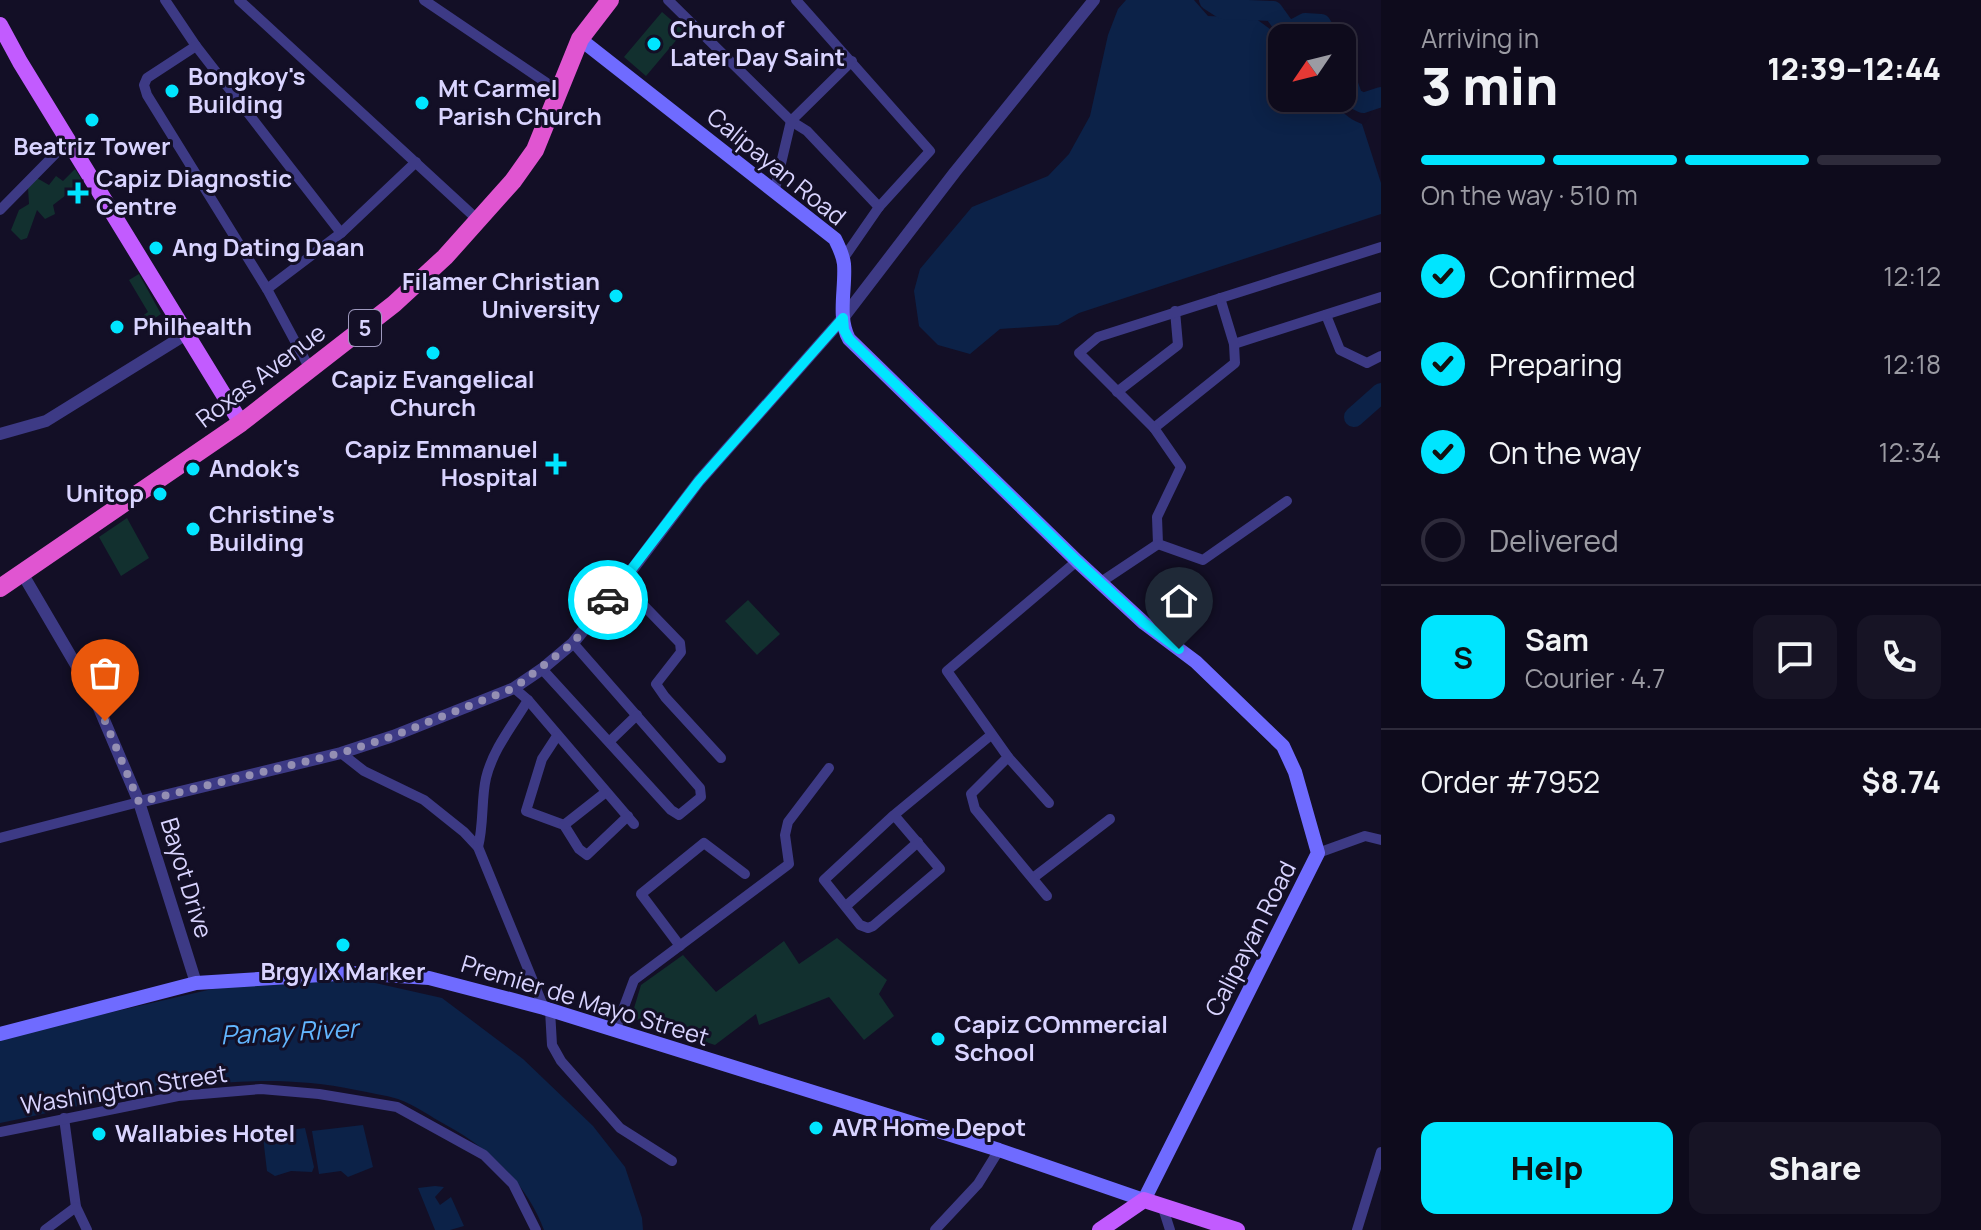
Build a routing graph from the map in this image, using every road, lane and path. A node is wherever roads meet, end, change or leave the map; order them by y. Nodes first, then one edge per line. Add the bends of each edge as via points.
1 (165, 0) edge
2 (239, 0) edge
3 (424, 0) edge
4 (610, 0) edge
5 (668, 0) edge
6 (796, 0) edge
7 (1094, 0) edge
8 (0, 25) edge
9 (580, 39) junction
10 (196, 46) junction
11 (852, 61) junction
12 (560, 92) junction
13 (791, 121) junction
14 (69, 140) junction
15 (416, 162) junction
16 (774, 193) junction
17 (879, 207) junction
18 (0, 210) edge
19 (478, 220) junction
20 (341, 233) junction
21 (1381, 247) edge
22 (843, 259) junction
23 (267, 289) junction
24 (1381, 297) edge
25 (1220, 298) junction
26 (1175, 311) junction
27 (1326, 315) junction
28 (843, 318) junction
29 (188, 333) junction
30 (1234, 344) junction
31 (1381, 356) edge
32 (311, 371) junction
33 (1117, 392) junction
34 (241, 423) junction
35 (1154, 428) junction
36 (0, 434) edge
37 (1287, 501) dead end
38 (1158, 544) junction
39 (1077, 561) junction
40 (22, 573) junction
41 (1101, 582) junction
42 (622, 583) junction
43 (0, 588) edge
44 (573, 643) junction
45 (542, 669) junction
46 (514, 688) junction
47 (528, 700) junction
48 (637, 715) junction
49 (991, 735) junction
50 (557, 736) junction
51 (610, 741) junction
52 (341, 753) junction
53 (1008, 757) junction
54 (721, 758) dead end
55 (829, 768) dead end
56 (606, 792) junction
57 (139, 802) junction
58 (1049, 803) dead end
59 (894, 815) junction
60 (1110, 819) dead end
61 (564, 825) junction
62 (0, 838) edge
63 (1381, 840) edge
64 (918, 842) junction
65 (478, 847) junction
66 (1318, 853) junction
67 (745, 874) dead end
68 (1033, 878) junction
69 (1047, 896) dead end
70 (846, 906) junction
71 (680, 946) junction
72 (196, 983) junction
73 (547, 1009) junction
74 (615, 1031) junction
75 (0, 1034) edge
76 (64, 1118) junction
77 (0, 1132) edge
78 (999, 1150) junction
79 (1381, 1152) edge
80 (672, 1161) dead end
81 (1144, 1200) junction
82 (1162, 1205) junction
83 (76, 1207) junction
84 (45, 1230) edge
85 (87, 1230) edge
86 (536, 1230) edge
87 (935, 1230) edge
88 (1100, 1230) edge
89 (1170, 1230) edge
90 (1237, 1230) edge
91 (1357, 1230) edge

1 - 10 street
2 - 15 street
3 - 12 street
4 - 9 highway, Roxas Avenue / 5
5 - 13 street
6 - 11 street
7 - 28 street
8 - 14 main road
9 - 12 highway, Roxas Avenue / 5
9 - 16 main road, Calipayan Road
10 - 20 street
10 - 23 street via 144,85
11 - 13 street
11 - 17 street via 930,151
12 - 19 highway, Roxas Avenue / 5 via 535,150
13 - 16 street
13 - 17 street via 807,131
14 - 18 street
14 - 29 main road
15 - 19 street
15 - 20 street
16 - 22 main road, Calipayan Road via 835,239
17 - 22 street
19 - 32 highway, Roxas Avenue / 5 via 394,304
20 - 23 street
21 - 25 street
22 - 28 main road, Calipayan Road
23 - 32 street
24 - 27 street
25 - 26 street
25 - 30 street
26 - 33 street via 1178,345
26 - 33 street via 1098,337 1079,353
27 - 30 street
27 - 31 street via 1340,350 1367,363
28 - 39 main road, Calipayan Road via 849,339
28 - 42 street via 699,481
29 - 34 main road
29 - 36 street via 46,421
30 - 35 street via 1235,363
32 - 34 highway, Roxas Avenue / 5
33 - 35 street
34 - 40 highway, Roxas Avenue / 5
35 - 38 street via 1181,467 1157,517
37 - 38 street via 1203,560
38 - 41 street
39 - 41 main road, Calipayan Road
39 - 49 street via 947,671
40 - 43 highway, Roxas Avenue / 5
40 - 57 street, Bayot Drive via 93,694
41 - 66 main road, Calipayan Road via 1196,662 1283,746
42 - 44 street
42 - 54 street via 680,643 681,652 656,684
44 - 45 street
44 - 48 street
45 - 46 street
45 - 51 street
46 - 47 street
46 - 52 street
47 - 50 street
47 - 65 street via 493,757
48 - 51 street
48 - 51 street via 700,788 701,797 679,815
49 - 53 street
49 - 59 street
50 - 56 street
50 - 61 street via 542,759 526,811
52 - 57 street
52 - 65 street via 364,771 424,800
53 - 58 street
53 - 68 street via 971,794 975,809
55 - 71 street via 788,822 789,864
56 - 61 street
56 - 61 street via 631,820 587,855
57 - 62 street
57 - 72 street, Bayot Drive
59 - 64 street
59 - 70 street via 824,880
60 - 68 street
63 - 66 street via 1365,836
64 - 70 street
64 - 70 street via 940,869 931,877 868,928
65 - 73 street
66 - 81 main road, Calipayan Road
67 - 71 street via 704,843 641,894
68 - 69 street
71 - 74 street via 634,980
72 - 73 main road, Premier de Mayo Street via 353,973 429,978
72 - 75 main road, Premier de Mayo Street
73 - 74 main road, Premier de Mayo Street
73 - 80 street via 552,1045 561,1061 620,1128
74 - 78 main road, Premier de Mayo Street
76 - 77 street, Washington Street
76 - 83 street
76 - 86 street, Washington Street via 178,1096 261,1089 397,1107 484,1155 513,1184
78 - 81 main road, Premier de Mayo Street
78 - 87 street via 978,1184
79 - 91 street
81 - 82 main road
81 - 88 main road
82 - 89 street
82 - 90 main road
83 - 84 street
83 - 85 street

